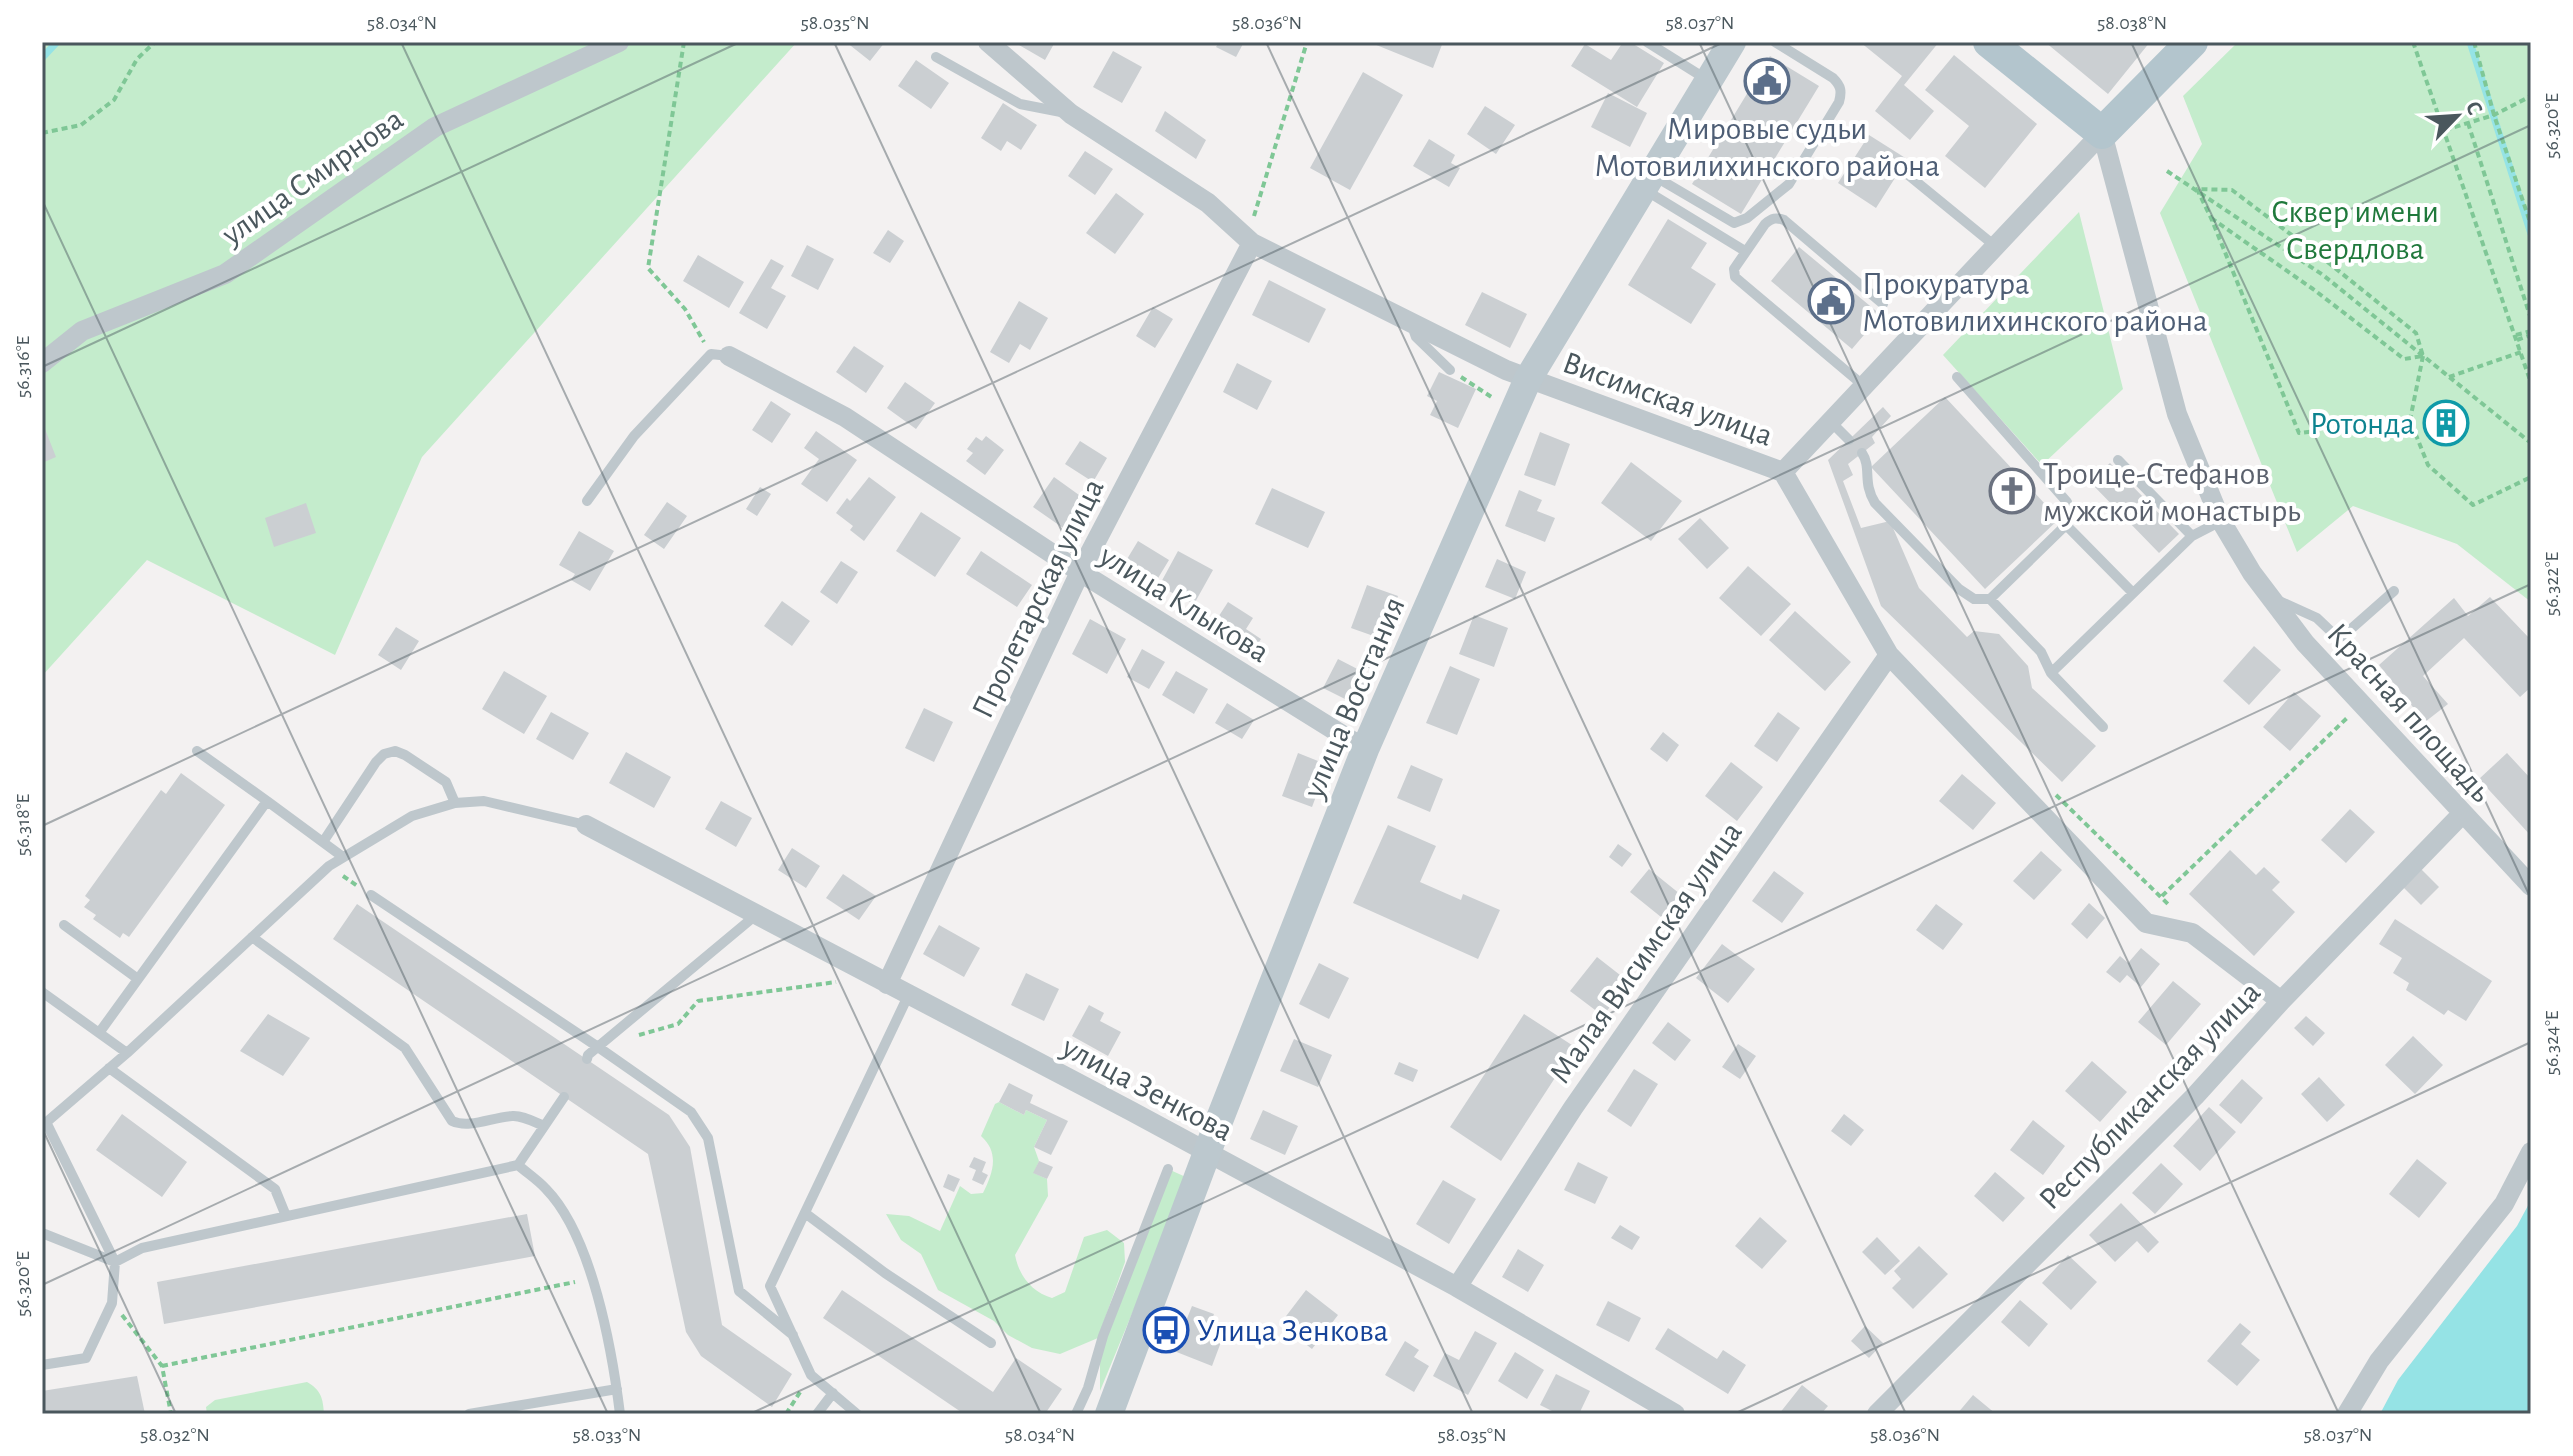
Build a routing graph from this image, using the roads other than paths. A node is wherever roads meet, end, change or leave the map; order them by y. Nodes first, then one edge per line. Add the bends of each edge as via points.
1 (619, 42) edge
2 (988, 42) edge
3 (1647, 42) edge
4 (1732, 42) edge
5 (1775, 42) edge
6 (1989, 42) edge
7 (2192, 42) edge
8 (936, 57) dead end
9 (1709, 80) junction
10 (1071, 114) junction
11 (2102, 133) junction
12 (1907, 174) dead end
13 (1647, 182) junction
14 (1252, 243) junction
15 (1995, 246) junction
16 (1745, 251) junction
17 (1883, 304) dead end
18 (1411, 323) junction
19 (720, 355) joint
20 (42, 363) edge
21 (1450, 370) road end
22 (1957, 377) dead end
23 (1528, 379) junction
24 (1864, 386) junction
25 (1831, 422) junction
26 (1849, 440) dead end
27 (1862, 453) dead end
28 (2118, 460) dead end
29 (1783, 472) junction
30 (587, 501) dead end
31 (2221, 521) junction
32 (2066, 525) junction
33 (2192, 536) junction
34 (1080, 572) junction
35 (2394, 591) dead end
36 (2133, 593) junction
37 (2272, 598) junction
38 (1990, 599) junction
39 (1889, 655) junction
40 (2051, 673) junction
41 (2103, 727) dead end
42 (1366, 747) junction
43 (197, 751) dead end
44 (267, 801) junction
45 (455, 803) junction
46 (2462, 814) junction
47 (586, 825) joint
48 (323, 842) junction
49 (343, 857) junction
50 (2531, 886) edge
51 (371, 895) road end
52 (756, 915) junction
53 (64, 925) dead end
54 (252, 937) junction
55 (138, 979) junction
56 (887, 984) junction
57 (42, 992) edge
58 (908, 996) junction
59 (2281, 1001) junction
60 (99, 1033) junction
61 (598, 1047) junction
62 (127, 1053) junction
63 (587, 1059) dead end
64 (109, 1068) junction
65 (564, 1097) dead end
66 (44, 1124) edge
67 (544, 1126) junction
68 (2531, 1152) edge
69 (1208, 1154) junction
70 (518, 1165) junction
71 (1168, 1169) dead end
72 (805, 1213) junction
73 (286, 1216) junction
74 (42, 1233) edge
75 (115, 1262) junction
76 (1457, 1287) junction
77 (793, 1335) junction
78 (991, 1343) dead end
79 (42, 1365) edge
80 (617, 1389) junction
81 (833, 1393) junction
82 (469, 1414) edge
83 (620, 1414) edge
84 (817, 1414) edge
85 (857, 1414) edge
86 (1076, 1414) edge
87 (1109, 1414) edge
88 (1675, 1414) edge
89 (1877, 1414) edge
90 (2347, 1414) edge

1 - 20 street, улица Смирнова via 435,127 225,274 82,331
2 - 10 street, Висимская улица
3 - 9 lane
4 - 9 street, улица Восстания
5 - 13 lane via 1833,78 1842,92 1789,184 1734,223
6 - 11 main road
7 - 11 main road
8 - 10 lane via 1020,104
9 - 13 street, улица Восстания
10 - 14 street, Висимская улица via 1208,203
11 - 15 street
11 - 31 street, Красная площадь via 2177,414
12 - 15 lane
13 - 16 lane
13 - 23 street, улица Восстания
14 - 18 street, Висимская улица
14 - 34 street, Пролетарская улица
15 - 24 street
16 - 17 lane via 1765,224 1778,217
16 - 24 lane via 1735,277
18 - 21 lane via 1416,337
18 - 23 street, Висимская улица
19 - 30 lane via 634,436
19 - 34 street, улица Клыкова via 845,417
22 - 32 lane via 2067,502
23 - 29 street, Висимская улица
23 - 42 street, улица Восстания
24 - 25 street
25 - 26 lane
25 - 29 street
27 - 38 lane via 1875,503 1966,595
28 - 33 lane
29 - 39 street, Висимская улица
31 - 33 lane
31 - 37 street, Красная площадь
32 - 36 lane
32 - 38 lane
33 - 36 lane
34 - 42 street, улица Клыкова
34 - 56 street, Пролетарская улица
35 - 37 lane via 2337,637 2317,618
36 - 40 lane
37 - 46 street, Красная площадь via 2305,643
38 - 40 lane via 2041,652
39 - 59 street, Висимская улица via 2146,923 2192,933
39 - 76 street, Малая Висимская улица via 1573,1108
40 - 41 lane
42 - 69 street, улица Восстания
43 - 44 lane
44 - 48 lane
44 - 55 lane
45 - 47 lane via 484,801
45 - 48 lane via 446,782 405,755 384,754
45 - 49 lane via 412,816
46 - 50 street, Красная площадь
46 - 59 street, Республиканская улица
47 - 52 street, улица Зенкова
48 - 49 lane
49 - 54 lane
51 - 61 lane
52 - 56 street, улица Зенкова
52 - 61 lane
53 - 55 lane
54 - 62 lane
54 - 67 lane via 405,1048 452,1121 515,1115
55 - 60 lane
56 - 58 street, улица Зенкова
57 - 60 lane
58 - 69 street, улица Зенкова
58 - 72 lane
59 - 89 street, Республиканская улица via 2195,1096
60 - 62 lane
61 - 63 lane
61 - 77 lane via 691,1112 708,1138 739,1291
62 - 64 lane
64 - 66 lane
64 - 73 lane via 275,1189
65 - 67 lane
66 - 75 lane
67 - 70 lane
68 - 90 street via 2504,1204 2379,1361
69 - 76 street, улица Зенкова
69 - 87 street, улица Восстания
70 - 73 lane
70 - 80 lane via 547,1189 573,1228 593,1278
71 - 86 lane
72 - 77 lane via 770,1286
72 - 78 lane
73 - 75 lane via 142,1248
74 - 75 lane
75 - 79 lane via 112,1303 86,1358
76 - 88 street, улица Зенкова
77 - 81 lane via 811,1375
80 - 82 lane
80 - 83 lane
81 - 84 lane
81 - 85 lane

